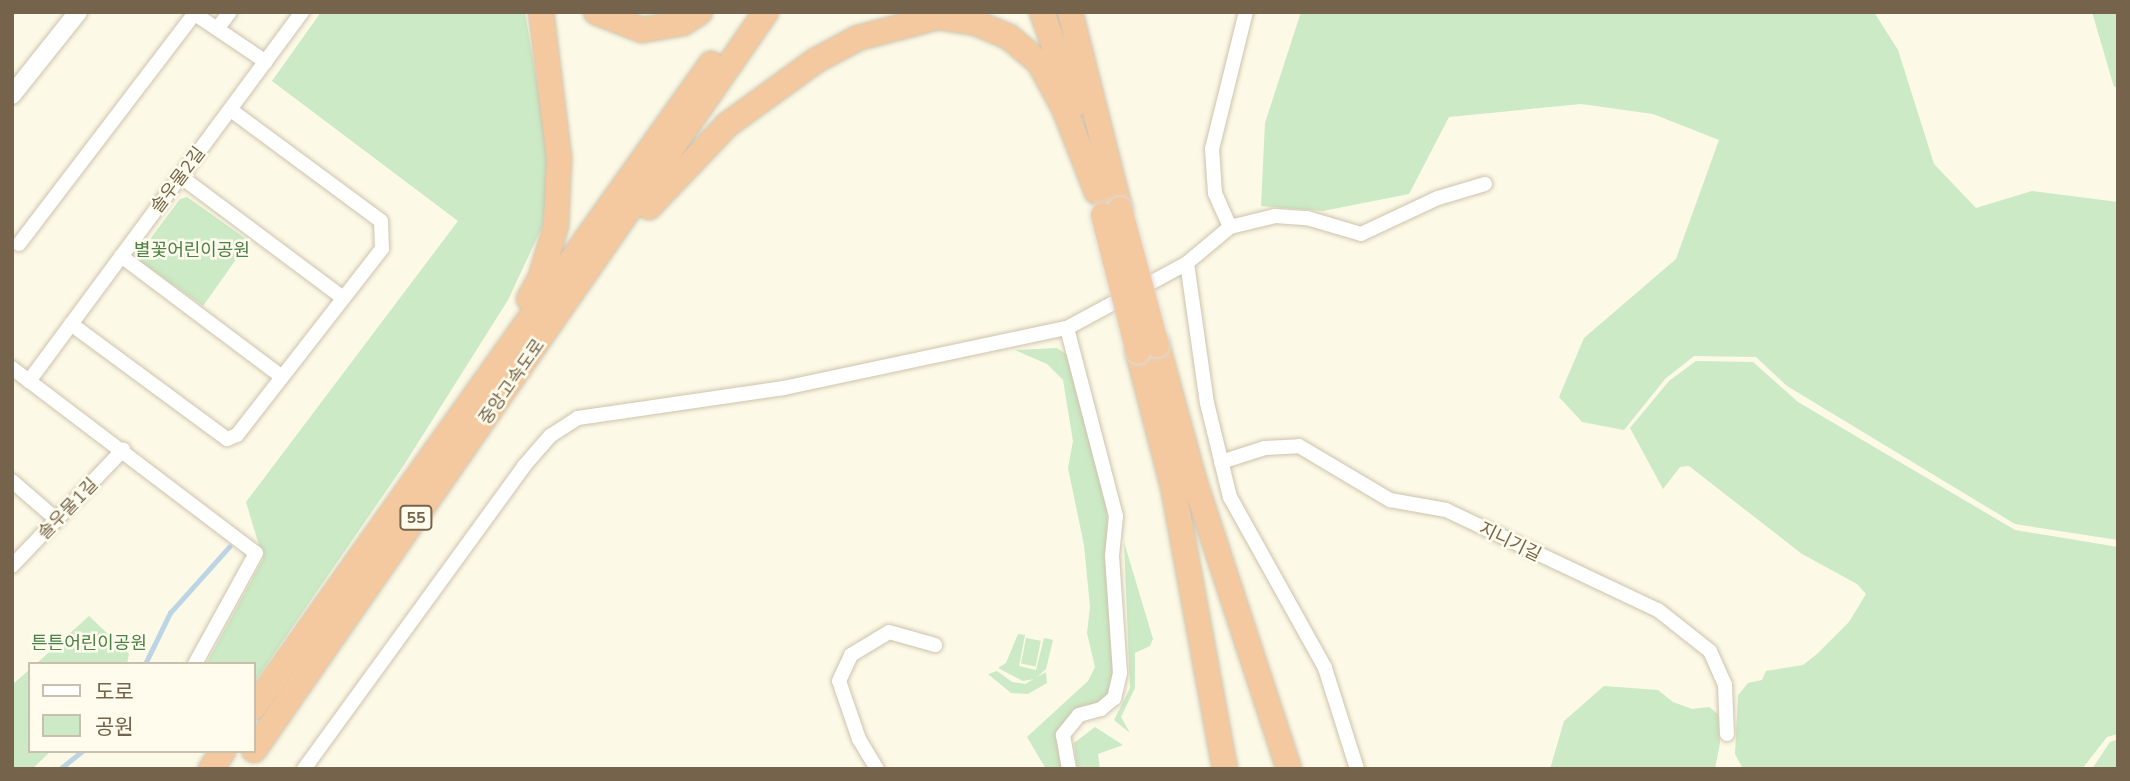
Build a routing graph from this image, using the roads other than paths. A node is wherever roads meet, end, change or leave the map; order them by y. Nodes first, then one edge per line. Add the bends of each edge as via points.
1 (78, 12) edge
2 (230, 12) edge
3 (302, 12) edge
4 (541, 12) edge
5 (596, 12) edge
6 (700, 12) edge
7 (747, 12) edge
8 (766, 12) edge
9 (1042, 12) edge
10 (1058, 12) edge
11 (1070, 12) edge
12 (1246, 12) edge
13 (193, 13) edge
14 (217, 29) junction
15 (1079, 58) junction
16 (266, 62) junction
17 (12, 95) edge
18 (231, 110) junction
19 (180, 176) junction
20 (1485, 184) dead end
21 (1107, 205) junction
22 (1230, 227) junction
23 (19, 244) dead end
24 (121, 257) junction
25 (1186, 263) junction
26 (579, 286) junction
27 (342, 297) junction
28 (71, 324) junction
29 (1067, 328) junction
30 (1147, 349) junction
31 (12, 368) edge
32 (488, 373) junction
33 (281, 376) junction
34 (29, 381) junction
35 (123, 450) junction
36 (1221, 463) junction
37 (12, 481) edge
38 (57, 520) junction
39 (12, 566) edge
40 (935, 645) dead end
41 (196, 662) edge
42 (256, 704) edge
43 (1727, 734) dead end
44 (256, 746) edge
45 (298, 748) dead end
46 (222, 753) edge
47 (251, 753) edge
48 (307, 763) edge
49 (211, 769) edge
50 (240, 769) edge
51 (877, 769) edge
52 (1069, 769) edge
53 (1225, 769) edge
54 (1289, 769) edge
55 (1357, 769) edge

1 - 17 street
2 - 14 street
3 - 16 street, 솔우물2길
4 - 32 highway via 556,109 556,225 541,277
5 - 6 highway via 642,30 683,23
7 - 32 highway, 중앙고속도로 / 55
8 - 26 highway, 중앙고속도로 / 55
9 - 21 highway via 1065,67
10 - 15 highway
11 - 15 highway
12 - 22 street via 1212,149 1215,193
13 - 14 street
13 - 23 street
14 - 16 street
15 - 21 highway
16 - 18 street, 솔우물2길
18 - 19 street, 솔우물2길
18 - 27 street via 382,220 382,249
19 - 24 street, 솔우물2길
19 - 27 street
20 - 22 street via 1438,198 1361,234 1307,218 1275,216
21 - 26 highway via 1048,74 1009,37 976,23 938,17 901,23 858,38 815,61 727,125
21 - 30 highway, bridge
22 - 25 street
24 - 28 street, 솔우물2길
24 - 33 street
25 - 29 street
25 - 36 street
26 - 44 highway, 중앙고속도로 / 55
27 - 33 street
28 - 33 street via 227,439 237,435
28 - 34 street, 솔우물2길
29 - 48 street via 784,388 578,418 550,436 524,466
29 - 52 street via 1116,516 1112,556 1119,673 1114,698 1101,709 1079,715 1063,735
30 - 53 highway
30 - 54 highway
31 - 34 street
32 - 42 highway, 중앙고속도로 / 55
34 - 35 street
35 - 38 street, 솔우물1길
35 - 41 street via 256,553
36 - 43 street, 지니기길 via 1265,448 1299,446 1390,500 1446,510 1658,610 1710,651 1725,685
36 - 55 street via 1230,497 1325,668
37 - 38 street
38 - 39 street, 솔우물1길
40 - 51 street via 889,632 851,656 839,681
45 - 48 street
46 - 49 highway
47 - 50 highway, 중앙고속도로 / 55

